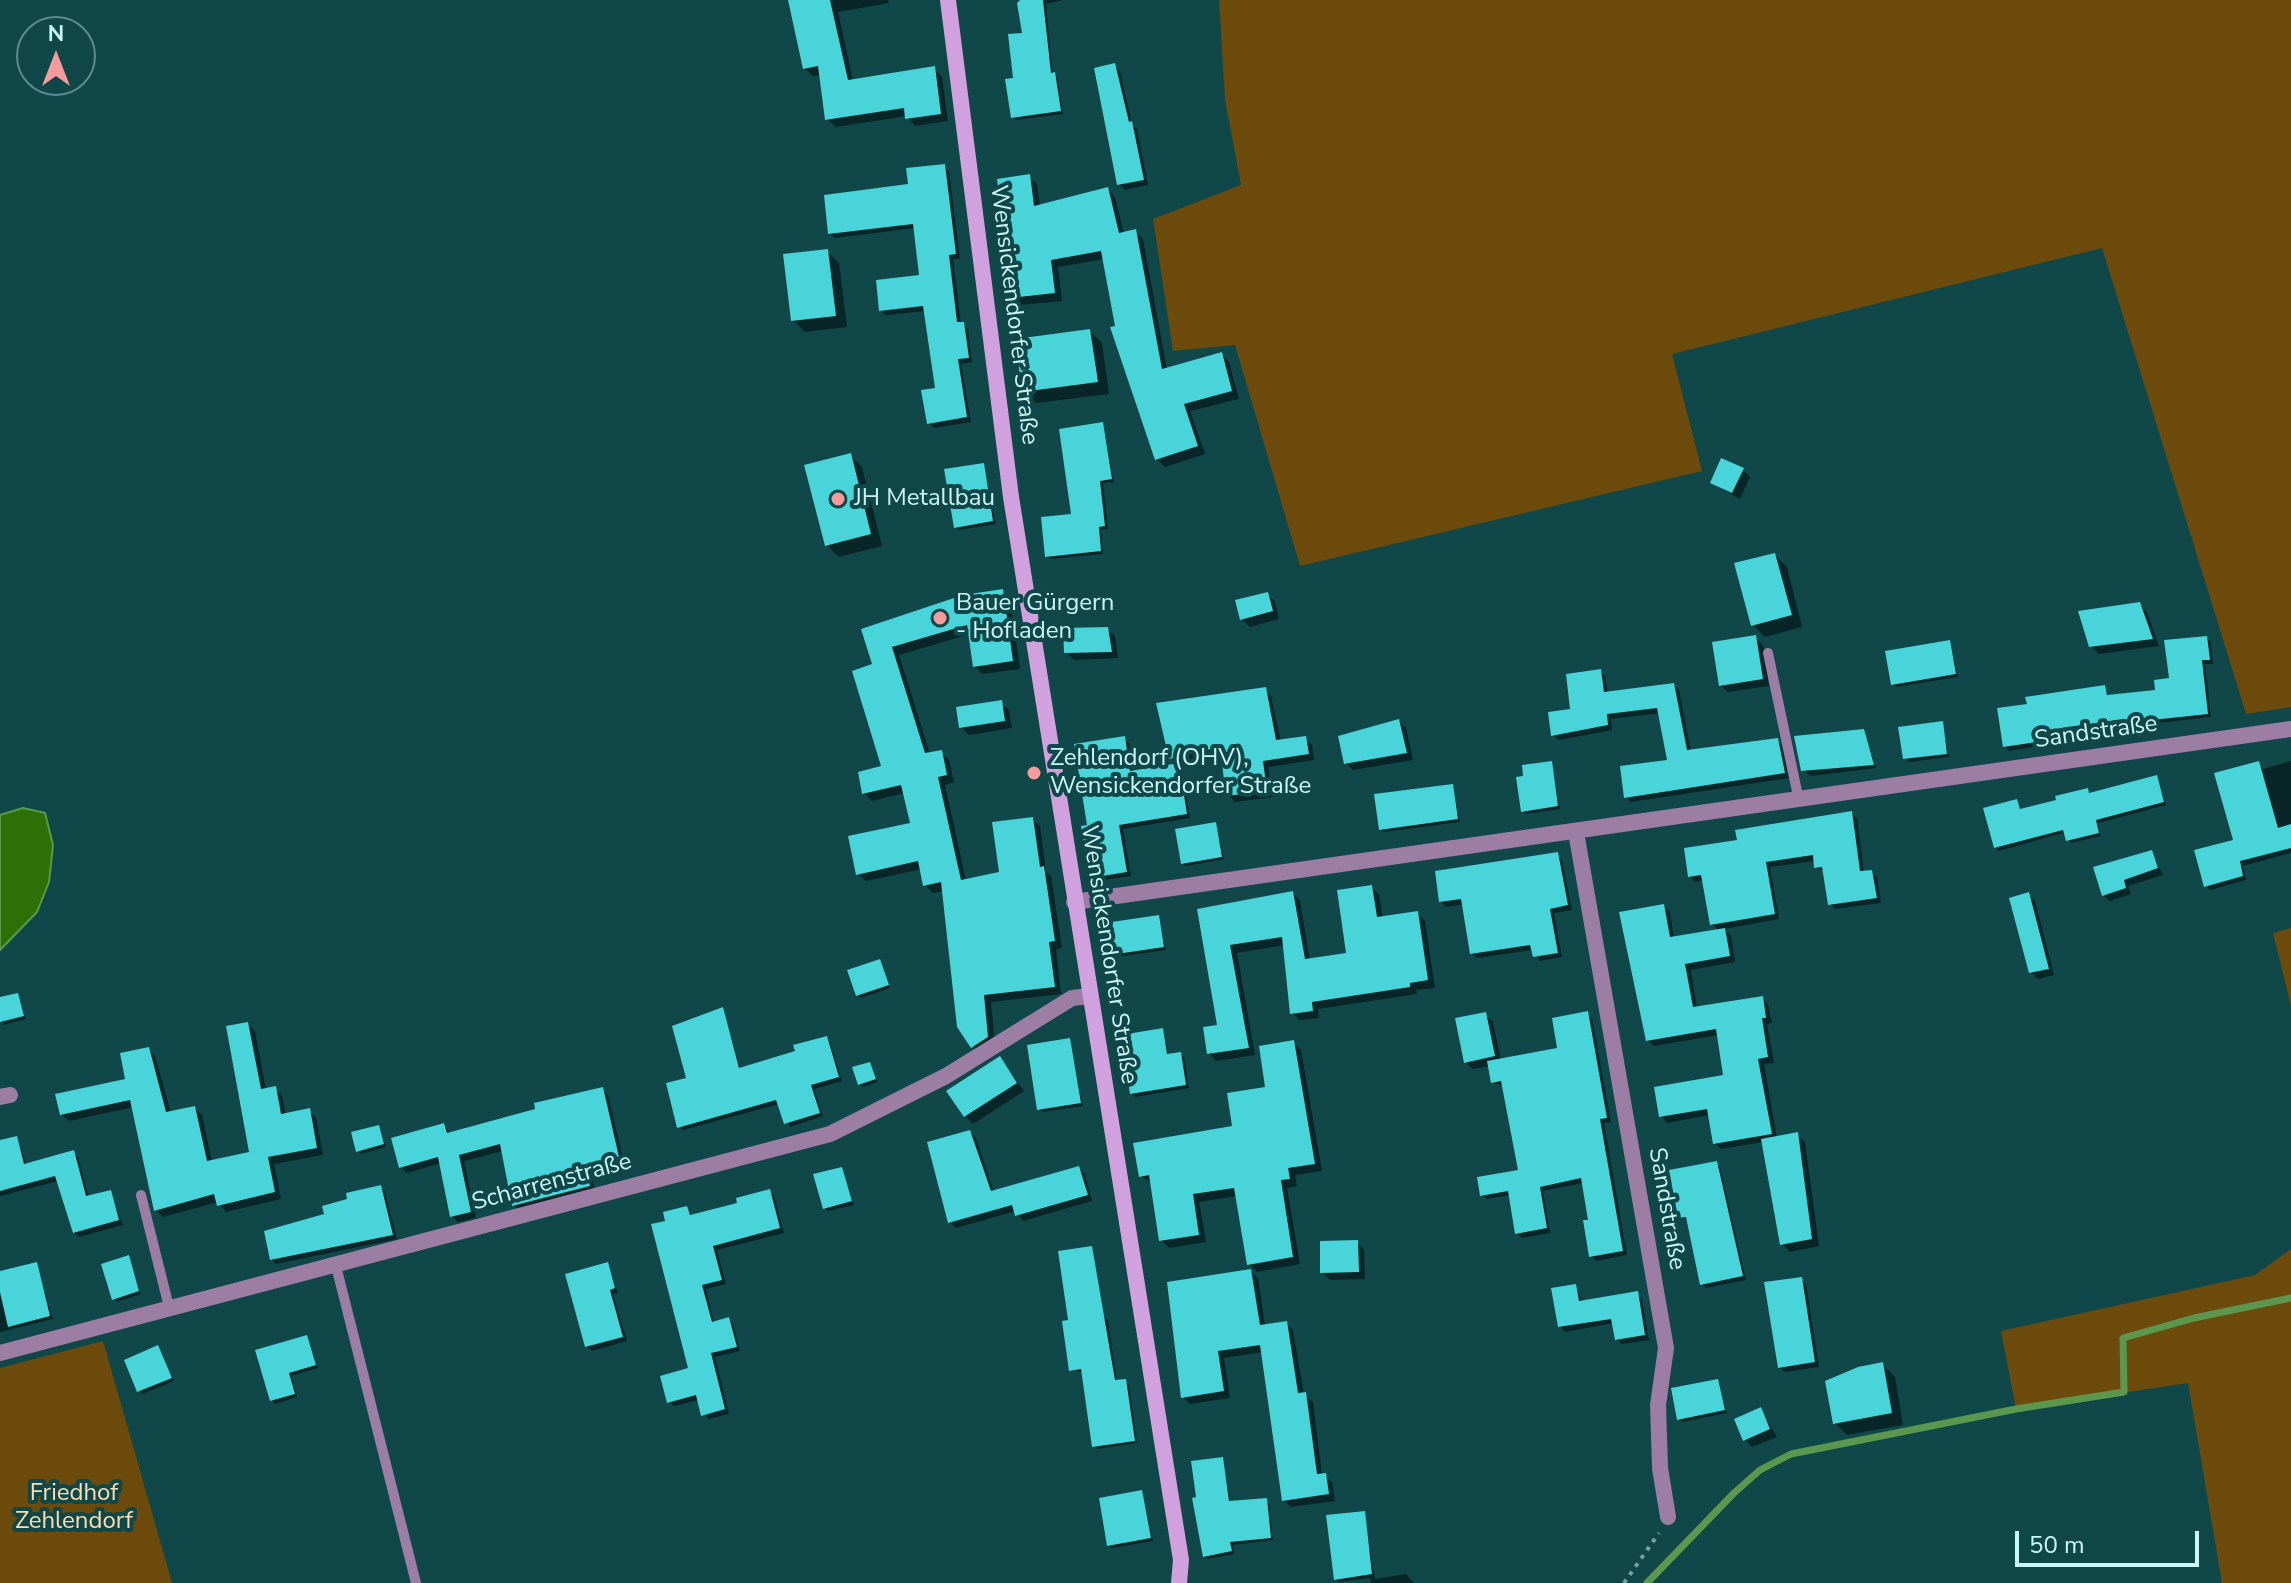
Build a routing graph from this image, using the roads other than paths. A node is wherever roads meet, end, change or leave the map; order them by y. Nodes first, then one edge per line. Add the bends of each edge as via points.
1 (948, 0) edge
2 (1768, 653) dead end
3 (2291, 729) edge
4 (1799, 801) junction
5 (1576, 832) junction
6 (1074, 902) junction
7 (1090, 996) junction
8 (141, 1195) dead end
9 (336, 1266) junction
10 (169, 1307) junction
11 (0, 1353) edge
12 (1668, 1517) road end
13 (416, 1583) edge
14 (1179, 1583) edge

1 - 6 main road, Wensickendorfer Straße via 1011,497
2 - 4 lane
3 - 4 street, Sandstraße
4 - 5 street, Sandstraße
5 - 6 street, Sandstraße
5 - 12 street, Sandstraße via 1666,1348 1658,1405
6 - 7 main road, Wensickendorfer Straße
7 - 9 street, Scharrenstraße via 1072,998 946,1076 830,1134
7 - 14 main road, Wensickendorfer Straße via 1181,1560
8 - 10 lane
9 - 10 street, Scharrenstraße
9 - 13 lane
10 - 11 street, Scharrenstraße

